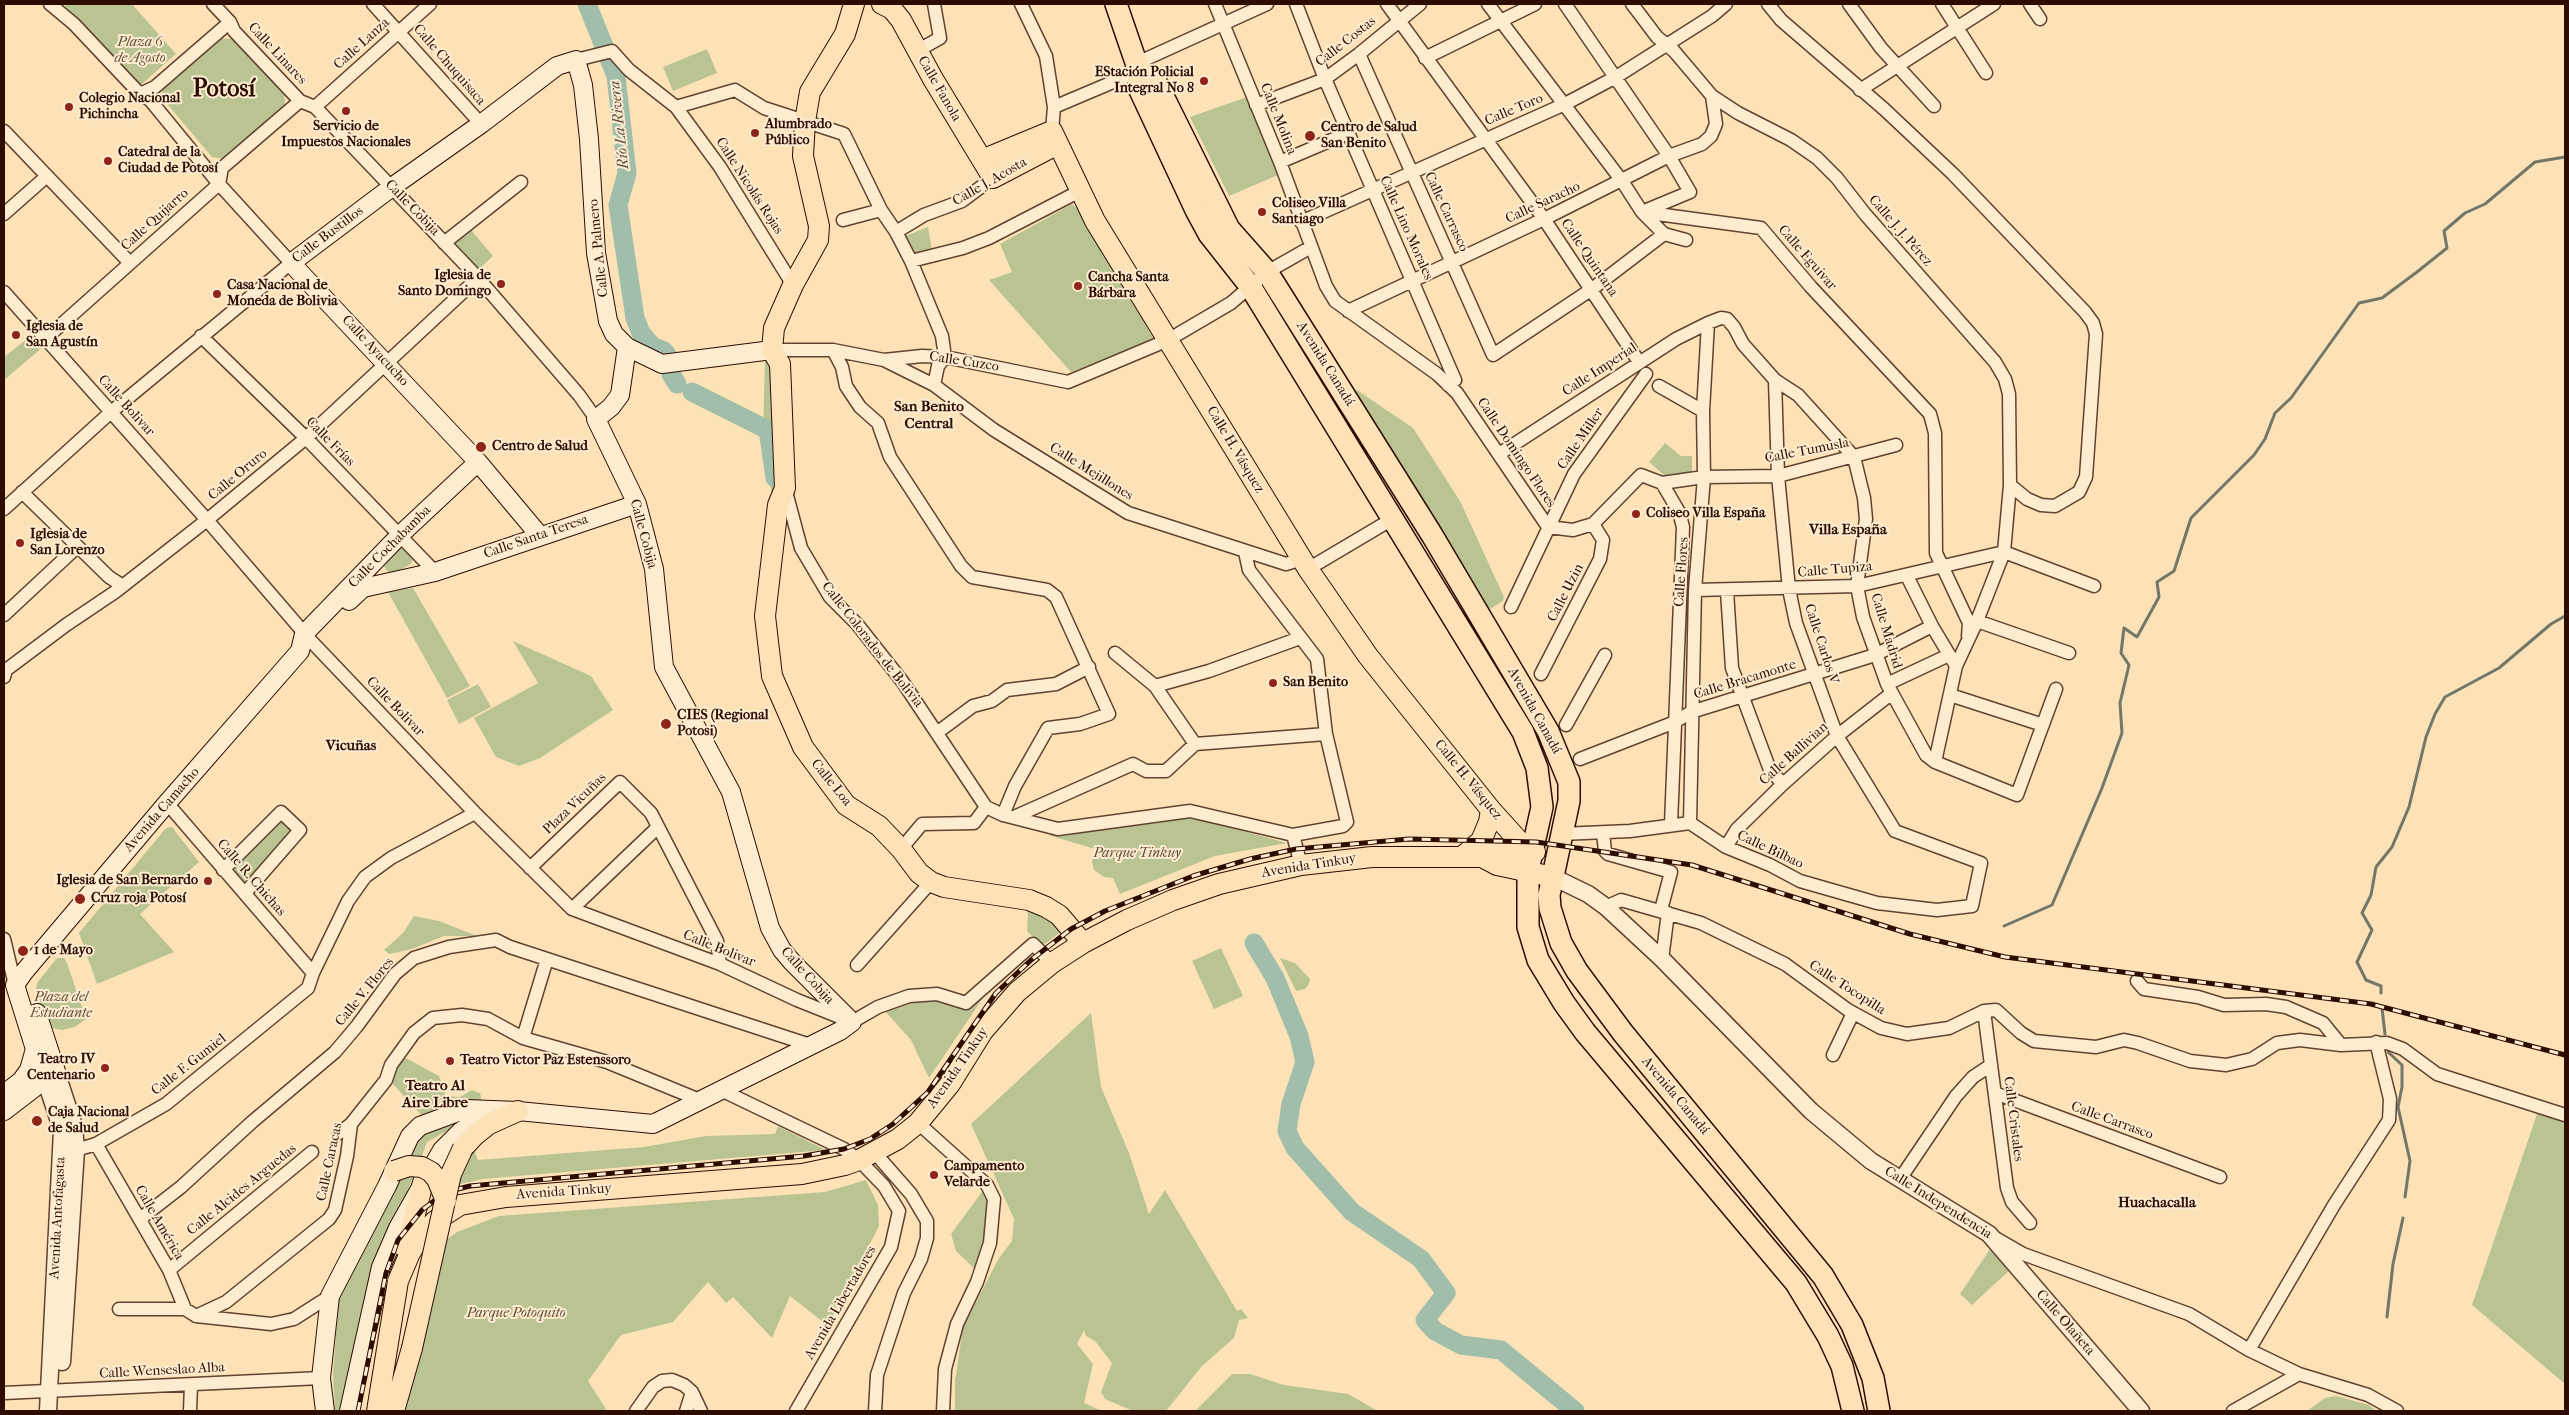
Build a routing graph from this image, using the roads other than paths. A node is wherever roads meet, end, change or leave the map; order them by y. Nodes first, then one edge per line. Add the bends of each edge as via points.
1 (50, 4) edge
2 (213, 4) edge
3 (373, 4) edge
4 (430, 4) edge
5 (882, 4) edge
6 (934, 4) edge
7 (1021, 4) edge
8 (1116, 4) edge
9 (1215, 4) edge
10 (1267, 4) edge
11 (1296, 4) edge
12 (1386, 4) edge
13 (1420, 4) edge
14 (1488, 4) edge
15 (1535, 4) edge
16 (1565, 4) edge
17 (1632, 4) edge
18 (1726, 4) edge
19 (1768, 4) edge
20 (1849, 4) edge
21 (1942, 4) edge
22 (1994, 4) edge
23 (2030, 4) edge
24 (854, 5) edge
25 (2040, 19) dead end
26 (1398, 20) junction
27 (230, 22) junction
28 (1502, 22) junction
29 (1223, 25) junction
30 (1957, 28) junction
31 (399, 31) junction
32 (1666, 45) junction
33 (917, 51) junction
34 (1359, 54) junction
35 (1425, 58) junction
36 (576, 60) junction
37 (1896, 65) junction
38 (1138, 67) junction
39 (1986, 73) dead end
40 (1616, 77) junction
41 (1325, 79) junction
42 (1860, 90) junction
43 (1712, 96) junction
44 (145, 97) junction
45 (300, 101) junction
46 (1565, 104) junction
47 (1256, 105) junction
48 (1934, 106) dead end
49 (315, 107) junction
50 (676, 107) junction
51 (1054, 107) junction
52 (805, 121) junction
53 (481, 124) junction
54 (4, 131) edge
55 (1348, 133) junction
56 (1055, 138) junction
57 (1484, 139) junction
58 (1669, 156) junction
59 (982, 160) junction
60 (1280, 162) junction
61 (1411, 174) junction
62 (47, 176) junction
63 (993, 178) junction
64 (1622, 181) junction
65 (521, 182) dead end
66 (219, 184) junction
67 (392, 187) junction
68 (1080, 191) junction
69 (1373, 191) junction
70 (881, 210) junction
71 (1642, 212) junction
72 (4, 214) edge
73 (1544, 219) junction
74 (842, 220) dead end
75 (1301, 222) junction
76 (896, 232) junction
77 (1664, 234) junction
78 (1686, 240) dead end
79 (444, 243) junction
80 (1311, 247) junction
81 (911, 261) junction
82 (1452, 261) junction
83 (130, 263) junction
84 (290, 263) junction
85 (1267, 272) junction
86 (478, 278) junction
87 (1413, 280) junction
88 (793, 285) junction
89 (1250, 286) junction
90 (1592, 289) junction
91 (4, 292) edge
92 (1348, 311) junction
93 (1708, 323) junction
94 (201, 336) junction
95 (45, 339) junction
96 (1168, 340) junction
97 (627, 347) junction
98 (772, 350) junction
99 (833, 350) junction
100 (945, 357) junction
101 (884, 360) junction
102 (385, 361) junction
103 (1639, 362) junction
104 (1646, 374) dead end
105 (1775, 380) junction
106 (1451, 382) junction
107 (934, 385) junction
108 (1659, 386) dead end
109 (1704, 411) junction
110 (111, 412) junction
111 (596, 419) junction
112 (306, 438) junction
113 (1896, 445) dead end
114 (1499, 454) junction
115 (1854, 458) junction
116 (478, 462) junction
117 (1704, 476) junction
118 (1778, 476) junction
119 (1662, 483) junction
120 (2010, 485) junction
121 (785, 488) junction
122 (22, 492) junction
123 (637, 504) junction
124 (4, 509) edge
125 (1394, 518) junction
126 (207, 520) junction
127 (1593, 524) junction
128 (1548, 527) junction
129 (401, 534) junction
130 (540, 536) junction
131 (77, 547) junction
132 (1245, 552) junction
133 (2004, 552) junction
134 (1305, 564) junction
135 (1941, 566) junction
136 (368, 568) junction
137 (435, 572) junction
138 (1907, 576) junction
139 (379, 584) junction
140 (123, 586) junction
141 (1857, 586) junction
142 (2094, 586) dead end
143 (1789, 589) junction
144 (1695, 590) junction
145 (1727, 591) junction
146 (1511, 607) dead end
147 (4, 615) edge
148 (1977, 621) junction
149 (1932, 626) junction
150 (308, 638) junction
151 (1300, 638) junction
152 (1968, 639) junction
153 (1115, 653) dead end
154 (2070, 653) dead end
155 (1605, 655) dead end
156 (1875, 655) junction
157 (1949, 655) junction
158 (1956, 666) junction
159 (1089, 668) junction
160 (5, 672) edge
161 (1541, 674) dead end
162 (1814, 675) junction
163 (1156, 686) junction
164 (1889, 688) junction
165 (2056, 689) dead end
166 (1950, 695) junction
167 (1742, 697) junction
168 (1692, 712) junction
169 (1675, 722) junction
170 (1566, 725) dead end
171 (2043, 725) junction
172 (938, 732) junction
173 (1326, 734) junction
174 (1837, 736) junction
175 (1195, 744) junction
176 (1580, 759) dead end
177 (1935, 762) junction
178 (1783, 784) junction
179 (1542, 807) junction
180 (170, 808) junction
181 (986, 808) junction
182 (1568, 809) junction
183 (1491, 810) junction
184 (475, 813) junction
185 (1009, 816) junction
186 (1690, 823) junction
187 (1671, 824) junction
188 (658, 827) junction
189 (1603, 833) junction
190 (1294, 835) junction
191 (1559, 845) junction
192 (1726, 847) junction
193 (902, 849) junction
194 (1472, 857) junction
195 (1531, 861) junction
196 (1301, 865) junction
197 (530, 868) junction
198 (223, 870) junction
199 (1553, 877) junction
200 (931, 882) junction
201 (245, 894) junction
202 (1972, 906) joint
203 (1606, 907) junction
204 (572, 909) junction
205 (1664, 912) junction
206 (4, 939) edge
207 (1083, 943) junction
208 (548, 959) junction
209 (1662, 959) junction
210 (7, 960) edge
211 (1052, 963) junction
212 (720, 964) junction
213 (857, 965) dead end
214 (313, 973) junction
215 (22, 980) junction
216 (2136, 981) dead end
217 (1984, 1011) junction
218 (1853, 1012) junction
219 (852, 1022) junction
220 (523, 1038) junction
221 (2376, 1042) junction
222 (810, 1045) junction
223 (2342, 1045) junction
224 (36, 1049) junction
225 (1833, 1055) dead end
226 (1991, 1065) junction
227 (51, 1075) junction
228 (721, 1090) junction
229 (1995, 1093) junction
230 (4, 1094) edge
231 (702, 1100) junction
232 (492, 1110) junction
233 (4, 1111) edge
234 (518, 1111) junction
235 (2565, 1116) edge
236 (918, 1123) junction
237 (351, 1124) junction
238 (339, 1133) dead end
239 (96, 1144) junction
240 (68, 1149) junction
241 (312, 1152) dead end
242 (867, 1156) junction
243 (394, 1171) junction
244 (2220, 1177) dead end
245 (424, 1178) junction
246 (1900, 1180) junction
247 (446, 1201) junction
248 (140, 1219) junction
249 (2030, 1223) dead end
250 (1989, 1234) junction
251 (169, 1270) junction
252 (398, 1281) junction
253 (330, 1296) junction
254 (119, 1310) dead end
255 (191, 1312) junction
256 (2249, 1350) junction
257 (2298, 1374) junction
258 (321, 1378) junction
259 (191, 1385) junction
260 (54, 1391) junction
261 (692, 1392) junction
262 (4, 1393) edge
263 (48, 1411) edge
264 (58, 1411) edge
265 (190, 1411) edge
266 (325, 1411) edge
267 (349, 1411) edge
268 (377, 1411) edge
269 (394, 1411) edge
270 (636, 1411) edge
271 (686, 1411) edge
272 (701, 1411) edge
273 (796, 1411) edge
274 (875, 1411) edge
275 (943, 1411) edge
276 (1853, 1411) edge
277 (1879, 1411) edge
278 (2141, 1411) edge
279 (2233, 1411) edge
280 (2397, 1411) edge

1 - 44 street, Calle Ayacucho
2 - 27 street, Calle Linares
3 - 31 street, Calle Chuquisaca
4 - 31 street, Calle Lanza
5 - 33 main road, Calle Fanola via 892,8 901,20
6 - 33 street via 940,38
7 - 51 street, Calle H. Vásquez via 1046,56
8 - 38 highway, Avenida Canadá
9 - 29 street, Calle Molina
10 - 29 street
11 - 41 street, Calle Lino Morales
12 - 26 street, Calle Quintana
13 - 26 street, Calle Costas
14 - 28 street
15 - 28 street
16 - 40 street
17 - 32 street, Calle J. J. Pérez
18 - 32 street, Calle Toro
19 - 42 street via 1781,20
20 - 37 street
21 - 30 street
22 - 30 street
23 - 25 street
24 - 52 main road, Calle Colorados de Bolivia via 845,34 810,92
26 - 34 street, Calle Costas
26 - 35 street, Calle Quintana
27 - 44 street
27 - 45 street, Calle Linares via 234,31
28 - 35 street
28 - 46 street
29 - 38 street
29 - 47 street, Calle Molina
30 - 37 street
30 - 39 street
31 - 49 street, Calle Lanza
31 - 53 street, Calle Chuquisaca
32 - 40 street, Calle Toro
32 - 43 street, Calle J. J. Pérez
33 - 59 main road, Calle Fanola
34 - 41 street, Calle Costas
34 - 61 street, Calle Carrasco
35 - 57 street, Calle Quintana
36 - 50 street, Calle Nicolás Rojas via 607,52
36 - 53 main road, Calle Bustillos via 557,66
36 - 97 main road, Calle A. Palmero via 584,94 596,253 608,321 614,334
37 - 42 street
37 - 48 street
38 - 51 street
38 - 85 highway, Avenida Canadá via 1154,78 1229,229
38 - 89 highway, Avenida Canadá via 1138,86 1196,210 1209,234
40 - 46 street, Calle Toro
40 - 58 street
41 - 47 street, Calle Costas
41 - 55 street, Calle Lino Morales
42 - 120 street via 1953,174 2093,323 2096,334 2086,477 2079,492 2055,506 2041,505 2027,499
43 - 58 street, Calle Saracho via 1716,124 1711,136 1696,147
43 - 120 street, Calle J. J. Pérez via 1817,158 1995,362 2009,394
44 - 66 street, Calle Ayacucho
45 - 49 street
45 - 66 street, Calle Quijarro via 222,168
46 - 57 street, Calle Toro
46 - 64 street
47 - 60 street, Calle Molina
49 - 67 street, Calle Cobija
50 - 52 street via 735,90 764,108
50 - 88 street, Calle Nicolás Rojas via 720,167
51 - 56 street, Calle H. Vásquez
52 - 70 street via 844,134
52 - 88 main road, Calle Colorados de Bolivia via 804,156 819,226 818,240
53 - 67 main road, Calle Bustillos
54 - 62 street
55 - 60 street
55 - 69 street, Calle Lino Morales
56 - 59 main road, Calle J. Acosta
56 - 63 main road, Calle J. Acosta
56 - 68 main road, Calle H. Vásquez
57 - 61 street, Calle Toro
57 - 73 street, Calle Quintana
58 - 64 street, Calle Saracho
58 - 71 street via 1690,192
59 - 63 main road, Calle Fanola
60 - 75 street, Calle Molina
61 - 69 street, Calle Toro
61 - 82 street, Calle Carrasco
62 - 72 street
62 - 83 street
63 - 76 street, Calle J. Acosta via 962,201 924,215
64 - 71 street
64 - 73 street, Calle Saracho
65 - 79 street
66 - 83 street, Calle Quijarro
66 - 84 street, Calle Ayacucho
67 - 79 street, Calle Cobija
67 - 84 main road, Calle Bustillos
68 - 81 street via 989,238
68 - 96 main road, Calle H. Vásquez
69 - 75 street, Calle Toro
69 - 87 street, Calle Lino Morales
70 - 74 street
70 - 76 street
71 - 77 street
71 - 135 street, Calle Eguivar via 1761,228 1930,414 1935,433 1936,553
73 - 82 street, Calle Saracho
73 - 90 street, Calle Quintana
75 - 80 street, Calle Molina
76 - 81 street
77 - 78 street
77 - 90 street
79 - 86 street, Calle Cobija
80 - 85 street
80 - 92 street, Calle Domingo Flores via 1326,286 1335,301
81 - 100 street via 942,336
82 - 87 street, Calle Saracho
82 - 90 street, Calle Carrasco via 1493,355
83 - 95 street, Calle Quijarro
84 - 94 street, Calle Bustillos
84 - 102 main road, Calle Ayacucho
85 - 89 street
85 - 182 highway, Avenida Canadá via 1432,535 1548,731 1569,782
86 - 102 street, Calle Oruro
86 - 111 street, Calle Cobija
87 - 92 street, Calle Saracho
87 - 106 street, Calle Lino Morales
88 - 98 main road, Calle Colorados de Bolivia via 774,328
89 - 96 street, Calle Cuzco via 1232,303
89 - 125 highway, Avenida Canadá
90 - 103 street, Calle Quintana
91 - 95 street, Calle Bolivar
92 - 106 street, Calle Domingo Flores
93 - 103 street, Calle Imperial
93 - 105 street, Calle Imperial via 1727,319 1743,344
93 - 109 street, Calle Flores
94 - 110 street, Calle Bustillos
94 - 112 street, Calle Frías
95 - 110 street, Calle Bolivar
96 - 100 street, Calle Cuzco via 1068,382
96 - 134 main road, Calle H. Vásquez
97 - 98 main road, Calle Cuzco via 662,364
97 - 111 main road via 620,395 612,407
98 - 99 street, Calle Cuzco
98 - 121 main road, Calle Colorados de Bolivia via 780,364
99 - 101 street, Calle Cuzco
99 - 159 street via 846,386 860,407 878,423 890,457 961,566 972,577 1047,590 1056,597
100 - 101 street, Calle Cuzco
100 - 107 street via 938,366
101 - 107 street, Calle Mejillones
102 - 112 street, Calle Oruro
102 - 116 main road, Calle Ayacucho
103 - 114 street, Calle Imperial
104 - 128 street, Calle Miller via 1574,474
105 - 115 street, Calle Madrid via 1798,395
105 - 118 street, Calle Carlos V
106 - 114 street, Calle Domingo Flores
107 - 132 street, Calle Mejillones via 994,430 1128,513
108 - 109 street
109 - 117 street, Calle Flores
110 - 122 street, Calle Bustillos
110 - 126 street, Calle Bolivar
111 - 123 main road, Calle Cobija
112 - 126 street, Calle Oruro
112 - 129 street, Calle Frías
113 - 115 street, Calle Tumusla
114 - 128 street, Calle Domingo Flores
115 - 118 street, Calle Tumusla
115 - 141 street, Calle Madrid via 1866,519
116 - 129 main road, Calle Cochabamba
116 - 130 main road, Calle Ayacucho
117 - 118 street, Calle Tumusla
117 - 119 street, Calle Tumusla
117 - 144 street, Calle Flores
118 - 143 street, Calle Carlos V
119 - 127 street via 1641,475
119 - 169 street via 1679,512 1683,527
120 - 133 street, Calle J. J. Pérez
121 - 172 street, Calle Colorados de Bolivia via 801,548 830,597 885,658
121 - 193 main road, Calle Loa via 778,505 765,616 772,676 808,755 846,805 879,826
122 - 124 street, Calle Bustillos
122 - 131 street
123 - 130 main road, Calle Santa Teresa
123 - 219 main road, Calle Cobija via 654,569 664,667 731,792 770,928 793,963
125 - 134 street, Calle Mejillones
125 - 179 highway, Avenida Canadá via 1523,732 1537,768
126 - 140 street, Calle Oruro
126 - 150 street, Calle Bolivar
127 - 128 street, Calle Domingo Flores via 1573,530
127 - 161 street, Calle Uzin via 1603,540 1600,558
128 - 146 street, Calle Miller
129 - 136 main road, Calle Cochabamba
129 - 137 street, Calle Frías
130 - 137 main road, Calle Santa Teresa
131 - 140 street
131 - 147 street
132 - 134 street, Calle Mejillones via 1286,564
132 - 151 street via 1250,570
133 - 135 street, Calle Tupiza
133 - 142 street
133 - 148 street, Calle J. J. Pérez
134 - 183 main road, Calle H. Vásquez via 1368,656
135 - 138 street, Calle Tupiza
135 - 152 street, Calle Eguivar via 1969,623
136 - 139 street
136 - 150 main road, Calle Cochabamba
137 - 139 main road, Calle Cochabamba
138 - 141 street, Calle Tupiza
138 - 149 street
139 - 150 main road, Calle Cochabamba via 363,588
140 - 160 street, Calle Oruro
141 - 143 street, Calle Tupiza
141 - 156 street, Calle Madrid
143 - 145 street, Calle Tupiza
143 - 162 street, Calle Carlos V via 1796,623
144 - 145 street, Calle Tupiza
144 - 168 street, Calle Flores
145 - 167 street via 1732,668
148 - 152 street, Calle J. J. Pérez
148 - 154 street
149 - 156 street, Calle Bracamonte
149 - 157 street
150 - 180 main road, Avenida Camacho via 300,652
150 - 184 street, Calle Bolivar
151 - 163 street via 1209,671
151 - 173 street via 1317,659
152 - 158 street, Calle J. J. Pérez
153 - 163 street
155 - 170 street
156 - 162 street, Calle Bracamonte
156 - 164 street, Calle Madrid
157 - 158 street
157 - 164 street, Calle Ballivian
158 - 166 street, Calle J. J. Pérez
159 - 172 street via 1056,684 1007,690 992,701 973,706
159 - 185 street via 1109,714 1080,724 1048,728 1014,786
162 - 167 street, Calle Bracamonte
162 - 174 street, Calle Carlos V
163 - 175 street
164 - 174 street, Calle Ballivian
164 - 177 street, Calle Madrid via 1926,755
165 - 171 street
166 - 171 street
166 - 177 street, Calle J. J. Pérez
167 - 168 street, Calle Bracamonte
167 - 178 street via 1770,770
168 - 169 street, Calle Bracamonte
168 - 186 street, Calle Flores
169 - 176 street, Calle Bracamonte
169 - 187 street
171 - 177 street, Calle Madrid via 2017,795
172 - 181 street, Calle Colorados de Bolivia
173 - 175 street
173 - 190 street via 1347,822 1343,826
174 - 178 street, Calle Ballivian
174 - 202 street, Calle Carlos V via 1895,831 1981,863
175 - 185 street via 1166,772 1146,771 1134,764
178 - 192 street, Calle Ballivian via 1737,829
179 - 182 highway
179 - 195 highway, Avenida Canadá
180 - 198 street, Calle R. Chichas
180 - 215 main road, Avenida Camacho
181 - 185 street
181 - 193 street via 974,823 922,824
182 - 191 highway, Avenida Canadá
183 - 194 main road via 1489,822
183 - 195 main road, Calle H. Vásquez
184 - 197 street, Calle Bolivar
184 - 214 street, Calle F. Gumiel via 391,858 365,877 348,901
185 - 190 street via 1058,828 1190,811
186 - 187 street
186 - 192 street, Calle Bilbao
187 - 189 street
188 - 197 street, Plaza Vicuñas via 650,813 620,782
188 - 204 street
188 - 212 street via 717,941
189 - 191 street
189 - 205 street via 1608,854 1671,872
190 - 196 street
191 - 195 main road, Avenida Tinkuy
191 - 199 highway, Avenida Canadá
192 - 202 street, Calle Bilbao via 1800,881 1877,902 1937,910
193 - 200 main road, Calle Loa via 919,873
194 - 195 main road, Avenida Tinkuy via 1497,865
194 - 196 main road, Avenida Tinkuy via 1372,857
195 - 199 main road, Avenida Tinkuy
195 - 276 highway, Avenida Canadá via 1528,927 1538,960 1550,981 1585,1032 1796,1283 1842,1366
196 - 207 main road, Avenida Tinkuy via 1219,884 1173,900
197 - 204 street, Calle Bolivar
198 - 201 street, Calle R. Chichas
198 - 201 street via 281,812 300,830
199 - 203 street, Calle Independencia
199 - 277 highway, Avenida Canadá via 1550,908 1561,943 1577,970 1623,1033 1823,1276 1852,1325 1873,1378
200 - 207 main road, Calle Loa via 975,893 1029,900 1059,915
200 - 213 street
201 - 214 street, Calle R. Chichas
203 - 205 street, Calle Tocopilla via 1622,900
203 - 209 street, Calle Independencia
204 - 212 street, Calle Bolivar
205 - 209 street
205 - 218 street, Calle Tocopilla via 1701,923 1785,964
206 - 210 street
207 - 211 main road, Avenida Tinkuy
208 - 220 street
208 - 222 street, Calle V. Flores
208 - 248 street, Calle V. Flores via 496,940 414,958 395,974 335,1052
209 - 246 street, Calle Independencia via 1811,1111 1871,1162
210 - 215 street, Avenida Antofagasta
211 - 219 street via 1033,944 966,1003 937,994 909,996 878,1007
211 - 236 main road, Avenida Tinkuy via 1017,992 983,1031 950,1084
212 - 219 street, Calle Bolivar
214 - 239 street, Calle F. Gumiel via 308,988 166,1104
215 - 224 main road, Avenida Antofagasta
215 - 227 main road, Avenida Antofagasta
216 - 223 street via 2144,989 2224,1004 2286,1007 2323,1023
217 - 218 street, Calle Tocopilla via 1949,1028 1907,1034 1881,1028
217 - 223 street via 1996,1010 2034,1041 2096,1047 2124,1040 2190,1061 2226,1065 2252,1058 2277,1043 2300,1040
217 - 226 street, Calle Cristales
218 - 225 street
219 - 222 main road
220 - 231 street, Calle Caracas via 606,1062
220 - 237 street, Calle Caracas via 488,1019 462,1015 433,1018 414,1033 391,1065 386,1080
221 - 223 street
221 - 235 street via 2403,1050 2437,1074
221 - 256 street via 2390,1099 2389,1120 2334,1205
222 - 228 main road
224 - 227 street, Avenida Antofagasta
224 - 230 main road via 25,1075
226 - 229 street, Calle Cristales
226 - 246 street via 1973,1077 1956,1096
227 - 233 main road
227 - 240 street, Avenida Antofagasta
228 - 231 main road
228 - 242 street via 844,1149
229 - 244 street, Calle Carrasco
229 - 249 street, Calle Cristales via 2007,1188 2012,1202
231 - 234 main road via 653,1124
232 - 234 main road
232 - 243 main road via 466,1108 420,1126 410,1136
232 - 245 main road via 460,1132 442,1150
234 - 247 main road, bridge via 489,1124 463,1148 451,1174
236 - 242 main road, Avenida Tinkuy
236 - 275 street via 986,1185 994,1199 990,1243 977,1282 957,1324 945,1369
237 - 238 street
237 - 255 street, Calle Caracas via 335,1210 329,1219 226,1302
239 - 240 street, Calle F. Gumiel
239 - 248 street, Calle América
240 - 260 street, Avenida Antofagasta
241 - 251 street, Calle Alcides Arguedas
242 - 252 main road, Avenida Tinkuy via 845,1165 802,1174 474,1201 460,1205 422,1234
242 - 273 street, Avenida Libertadores via 899,1211 891,1248
242 - 274 street via 911,1194 927,1221 927,1238 921,1259 904,1293 877,1375
243 - 247 main road, bridge via 409,1166 431,1172
243 - 253 main road
245 - 252 main road
245 - 267 main road via 380,1268
246 - 250 street, Calle Independencia
247 - 269 main road, bridge
248 - 251 street, Calle América
250 - 256 street, Calle Independencia via 2023,1254 2189,1314
250 - 278 street, Calle Olañeta
251 - 255 street, Calle América
252 - 268 main road, Avenida Tinkuy
253 - 255 street via 294,1319 271,1324
253 - 258 main road
254 - 255 street
256 - 257 street, Calle Independencia
257 - 279 street
257 - 280 street, Calle Independencia via 2368,1395
258 - 259 street, Calle Wenseslao Alba
258 - 266 main road
259 - 260 street, Calle Wenseslao Alba
259 - 265 street
260 - 262 street, Calle Wenseslao Alba
260 - 263 street, Avenida Antofagasta
260 - 264 street, Avenida Antofagasta
261 - 270 street via 672,1380 662,1381 654,1386
261 - 271 street
261 - 272 street

